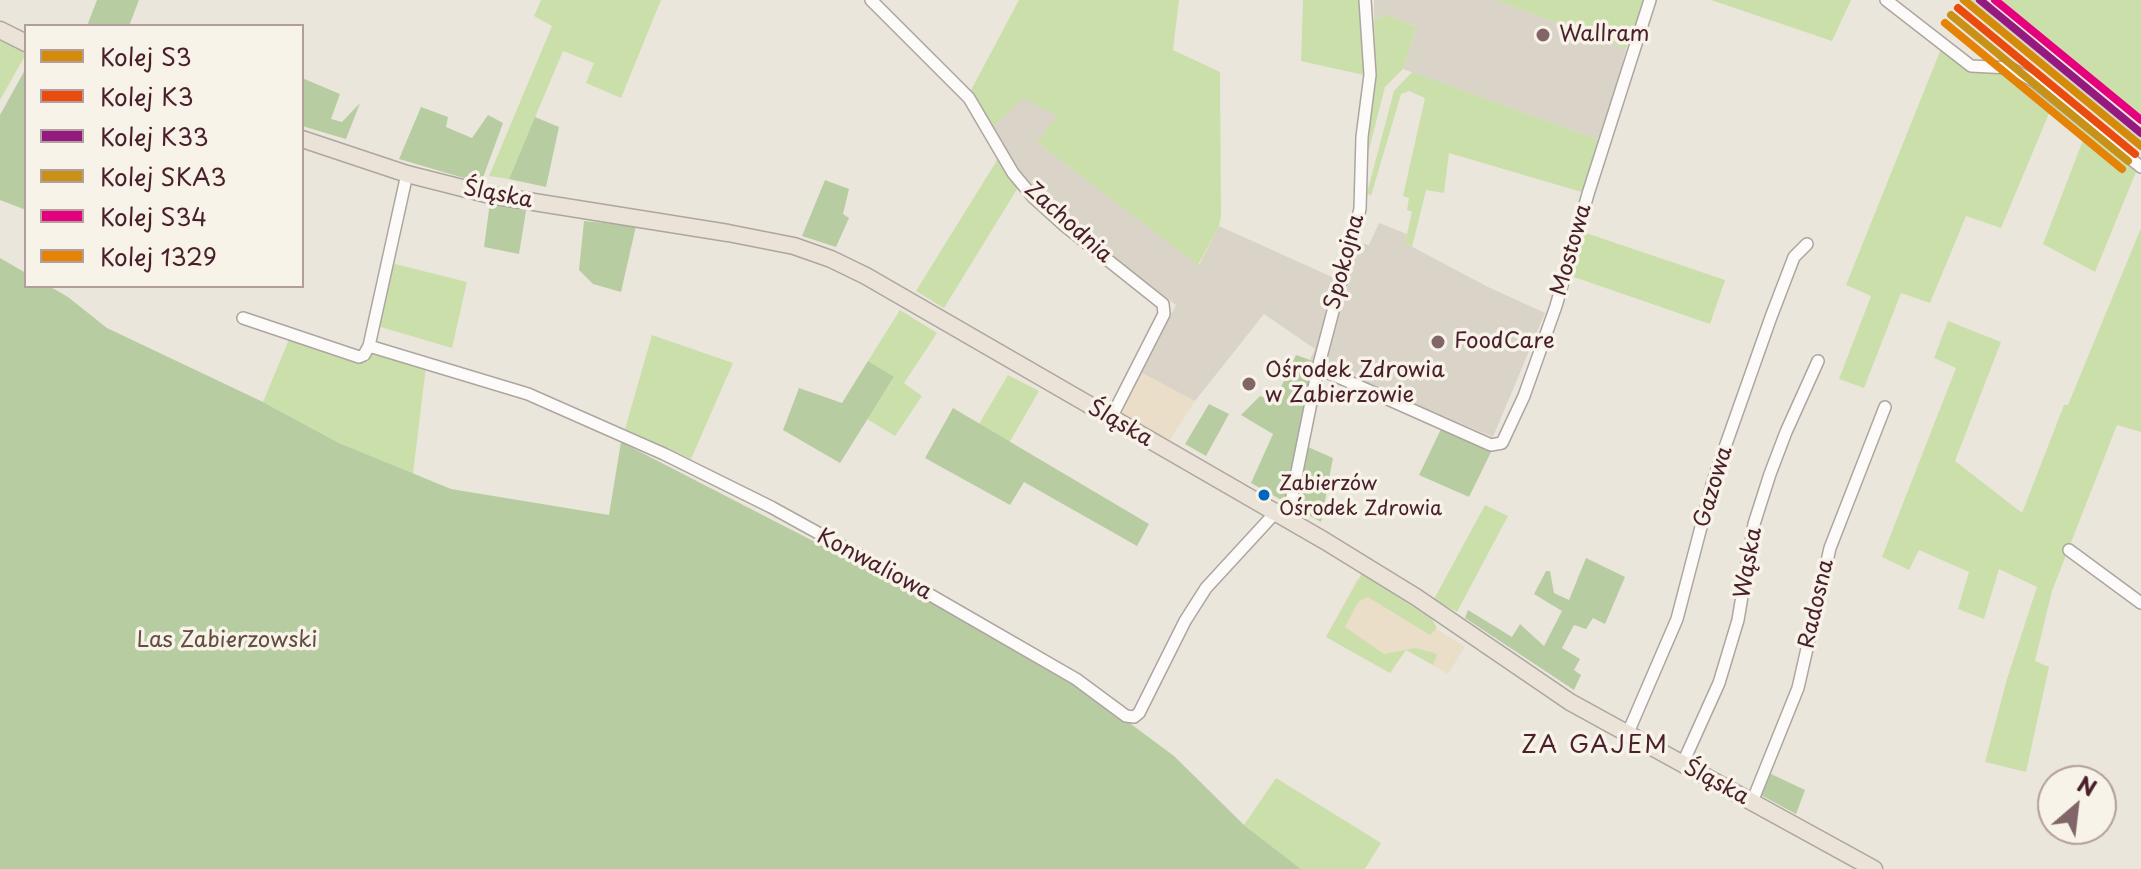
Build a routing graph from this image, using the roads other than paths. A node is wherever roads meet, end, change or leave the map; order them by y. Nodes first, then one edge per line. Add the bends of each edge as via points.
1 (871, 0) edge
2 (1365, 0) edge
3 (1650, 0) edge
4 (1886, 0) edge
5 (0, 30) edge
6 (24, 42) edge
7 (304, 140) edge
8 (2141, 167) edge
9 (407, 174) junction
10 (1807, 244) dead end
11 (243, 318) dead end
12 (369, 346) junction
13 (1818, 361) dead end
14 (1318, 368) junction
15 (1885, 407) dead end
16 (1111, 418) junction
17 (1281, 517) junction
18 (2069, 550) dead end
19 (2141, 603) edge
20 (1627, 735) junction
21 (1682, 765) junction
22 (1752, 802) junction
23 (1874, 869) edge

1 - 16 street, Zachodnia via 969,98 1033,197 1163,304 1164,314
2 - 14 street, Spokojna via 1370,75 1362,197
3 - 14 street, Mostowa via 1556,306 1502,443 1491,445
4 - 8 street via 1971,66 2010,68 2034,81
5 - 6 main road
7 - 9 main road, Śląska
9 - 12 street
9 - 16 main road, Śląska via 490,195 794,246 866,276
10 - 20 street, Gazowa via 1794,257 1771,317 1713,481 1677,619
11 - 12 street, Konwaliowa via 359,357
12 - 17 street, Konwaliowa via 528,394 703,472 1009,640 1126,716 1139,713 1206,588
13 - 21 street, Wąska via 1770,474 1719,683
14 - 17 street, Spokojna
15 - 22 street, Radosna via 1830,548 1798,688
16 - 17 main road, Śląska
17 - 20 main road, Śląska via 1387,579
18 - 19 street
20 - 21 main road, Śląska
21 - 22 main road, Śląska
22 - 23 main road, Śląska

